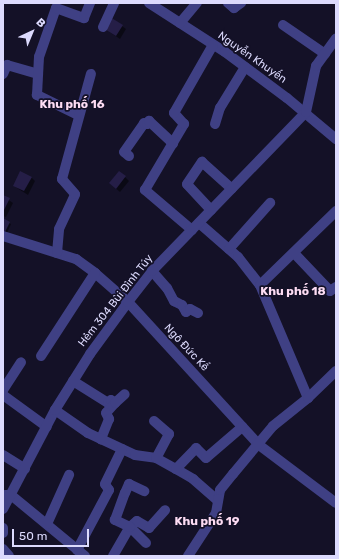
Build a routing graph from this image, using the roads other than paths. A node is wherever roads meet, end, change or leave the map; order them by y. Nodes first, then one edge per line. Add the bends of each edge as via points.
1 (90, 3) edge
2 (114, 3) edge
3 (149, 3) edge
4 (197, 3) edge
5 (228, 3) edge
6 (241, 3) edge
7 (180, 23) junction
8 (283, 25) dead end
9 (103, 27) dead end
10 (336, 38) edge
11 (213, 45) junction
12 (325, 54) junction
13 (245, 67) junction
14 (3, 74) edge
15 (38, 74) junction
16 (91, 74) dead end
17 (306, 112) junction
18 (78, 116) junction
19 (215, 124) dead end
20 (336, 139) edge
21 (174, 143) junction
22 (129, 156) dead end
23 (232, 189) junction
24 (270, 203) dead end
25 (211, 210) junction
26 (336, 211) edge
27 (195, 227) junction
28 (3, 237) edge
29 (229, 249) junction
30 (57, 253) junction
31 (294, 253) junction
32 (94, 272) junction
33 (152, 272) junction
34 (260, 285) junction
35 (336, 287) edge
36 (128, 302) junction
37 (198, 313) dead end
38 (41, 356) dead end
39 (21, 362) dead end
40 (336, 370) edge
41 (73, 381) junction
42 (3, 390) edge
43 (125, 394) dead end
44 (3, 395) edge
45 (308, 398) junction
46 (115, 403) junction
47 (55, 410) junction
48 (154, 421) dead end
49 (47, 426) junction
50 (242, 427) junction
51 (101, 439) junction
52 (259, 445) junction
53 (122, 449) junction
54 (3, 455) edge
55 (156, 458) junction
56 (25, 469) junction
57 (176, 469) junction
58 (69, 475) dead end
59 (109, 490) junction
60 (144, 491) dead end
61 (125, 493) junction
62 (7, 495) edge
63 (218, 501) junction
64 (336, 503) edge
65 (3, 509) edge
66 (165, 510) dead end
67 (47, 524) junction
68 (130, 527) junction
69 (3, 528) edge
70 (3, 533) edge
71 (146, 543) dead end
72 (3, 549) edge
73 (81, 553) edge
74 (9, 556) edge
75 (113, 556) edge
76 (188, 556) edge

1 - 15 street via 84,18 56,8 39,57
2 - 9 street
3 - 7 street, Nguyễn Khuyến
4 - 7 street
5 - 6 street via 234,8
7 - 11 street, Nguyễn Khuyến
8 - 12 street
10 - 12 street
11 - 13 street, Nguyễn Khuyến
11 - 21 street via 174,112 184,124
12 - 17 street via 316,66
13 - 17 street, Nguyễn Khuyến
13 - 19 street via 220,108
14 - 15 street via 8,65
15 - 18 street via 37,95
16 - 18 street
17 - 20 street, Nguyễn Khuyến
17 - 23 street, Hẻm 304 Bùi Đình Túy
18 - 30 street via 62,179 75,194 58,229
21 - 22 street via 149,121 147,124 144,123 124,152
21 - 27 street via 145,190
23 - 25 street, Hẻm 304 Bùi Đình Túy
23 - 25 street via 202,162 187,184
24 - 29 street
25 - 27 street, Hẻm 304 Bùi Đình Túy
26 - 31 street
27 - 29 street
27 - 33 street, Hẻm 304 Bùi Đình Túy
28 - 30 street, Ngô Đức Kế
29 - 34 street
30 - 32 street, Ngô Đức Kế via 76,259
31 - 34 street
31 - 35 street via 330,291
32 - 36 street, Ngô Đức Kế
32 - 38 street
33 - 36 street, Hẻm 304 Bùi Đình Túy
33 - 37 street via 167,288 174,301 182,305 186,312 190,309
34 - 45 street
36 - 41 street, Hẻm 304 Bùi Đình Túy
36 - 50 street, Ngô Đức Kế
39 - 42 street
40 - 45 street
41 - 46 street via 108,403 111,400
41 - 47 street, Hẻm 304 Bùi Đình Túy
43 - 46 street
44 - 49 street
45 - 52 street via 273,426
46 - 51 street via 106,413 109,419
47 - 49 street, Hẻm 304 Bùi Đình Túy
47 - 51 street
48 - 55 street via 169,434
49 - 56 street, Hẻm 304 Bùi Đình Túy
50 - 52 street, Ngô Đức Kế
50 - 57 street via 206,458 196,448
51 - 53 street
52 - 63 street via 220,490
52 - 64 street, Ngô Đức Kế
53 - 55 street via 135,455
53 - 59 street via 105,484
54 - 56 street
55 - 57 street
56 - 62 street, Hẻm 304 Bùi Đình Túy
57 - 63 street via 193,478
58 - 67 street
59 - 61 street
59 - 73 street
60 - 61 street via 129,484
61 - 68 street via 115,520
62 - 65 street, Hẻm 304 Bùi Đình Túy
62 - 67 street
63 - 76 street via 216,513
66 - 68 street via 149,528 137,521
67 - 73 street
68 - 71 street
68 - 75 street
69 - 70 street
72 - 74 street

